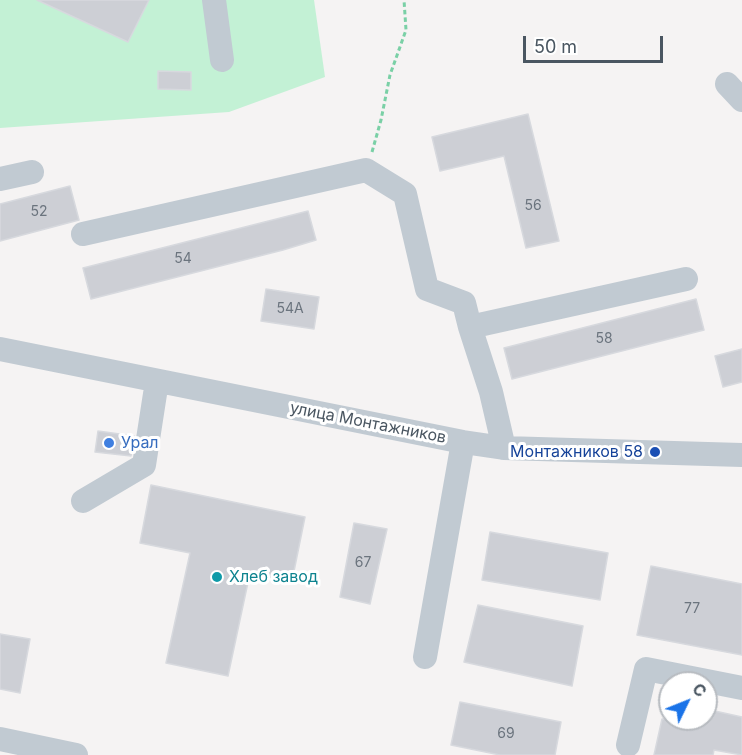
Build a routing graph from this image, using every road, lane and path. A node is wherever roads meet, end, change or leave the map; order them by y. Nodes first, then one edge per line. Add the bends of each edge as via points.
1 (214, 0) edge
2 (404, 0) edge
3 (222, 60) dead end
4 (366, 170) junction
5 (32, 172) dead end
6 (0, 179) edge
7 (82, 234) dead end
8 (686, 279) dead end
9 (470, 327) junction
10 (0, 349) edge
11 (157, 381) junction
12 (463, 442) junction
13 (504, 448) junction
14 (742, 455) edge
15 (83, 501) dead end
16 (425, 657) dead end
17 (742, 688) edge
18 (0, 739) edge
19 (628, 745) dead end
20 (76, 755) edge

1 - 3 street
2 - 4 path via 406,30 390,75
4 - 7 street
4 - 9 street via 405,194 427,290 464,303
5 - 6 street
8 - 9 street
9 - 13 street
10 - 11 street, улица Монтажников
11 - 12 street, улица Монтажников
11 - 15 street via 144,465
12 - 13 street, улица Монтажников
12 - 16 street
13 - 14 street, улица Монтажников
17 - 19 street via 646,669
18 - 20 street

